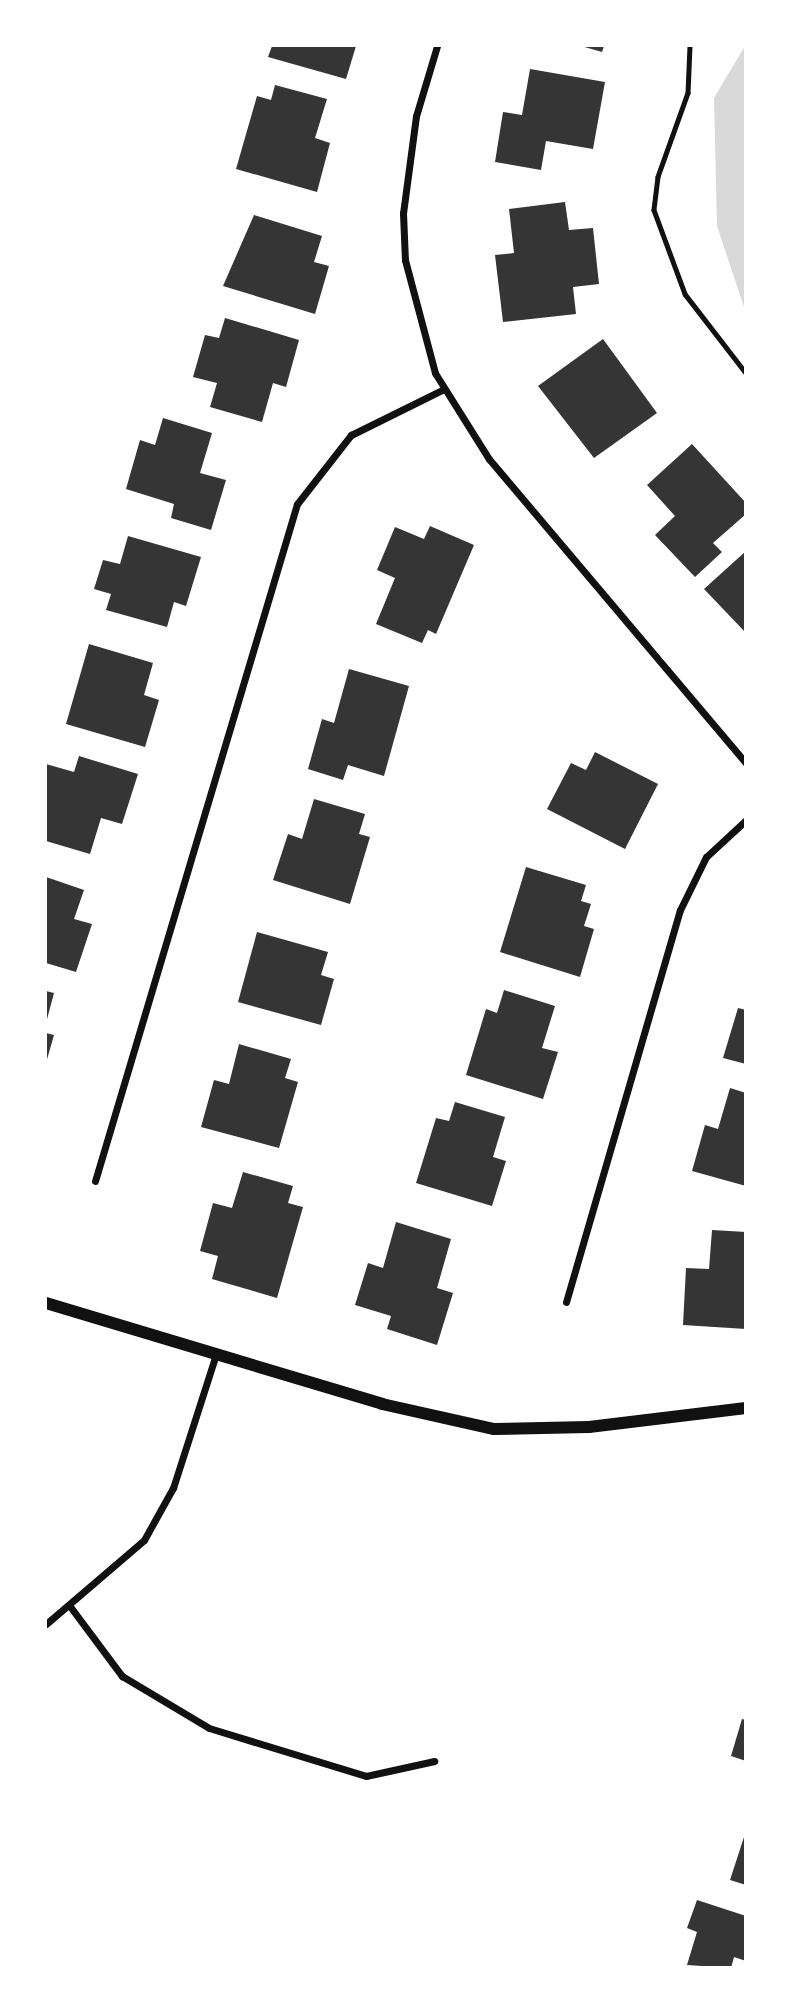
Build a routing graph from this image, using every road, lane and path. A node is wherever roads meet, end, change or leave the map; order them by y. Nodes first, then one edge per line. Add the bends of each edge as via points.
1 (437, 46) edge
2 (690, 46) edge
3 (746, 373) edge
4 (444, 389) junction
5 (746, 763) edge
6 (746, 820) edge
7 (95, 1181) dead end
8 (566, 1302) dead end
9 (46, 1303) edge
10 (216, 1354) junction
11 (746, 1408) edge
12 (69, 1605) junction
13 (46, 1624) edge
14 (434, 1761) dead end

1 - 4 street via 416,116 403,213 416,316
2 - 3 path via 688,93 658,177 654,209 685,294
4 - 5 street via 464,427 515,491
4 - 7 street via 351,435 297,504
6 - 8 street via 706,857 680,910
9 - 10 street
10 - 11 street via 382,1404 494,1429 589,1427
10 - 12 street via 173,1488 144,1540
12 - 13 street
12 - 14 street via 122,1676 209,1728 366,1776

